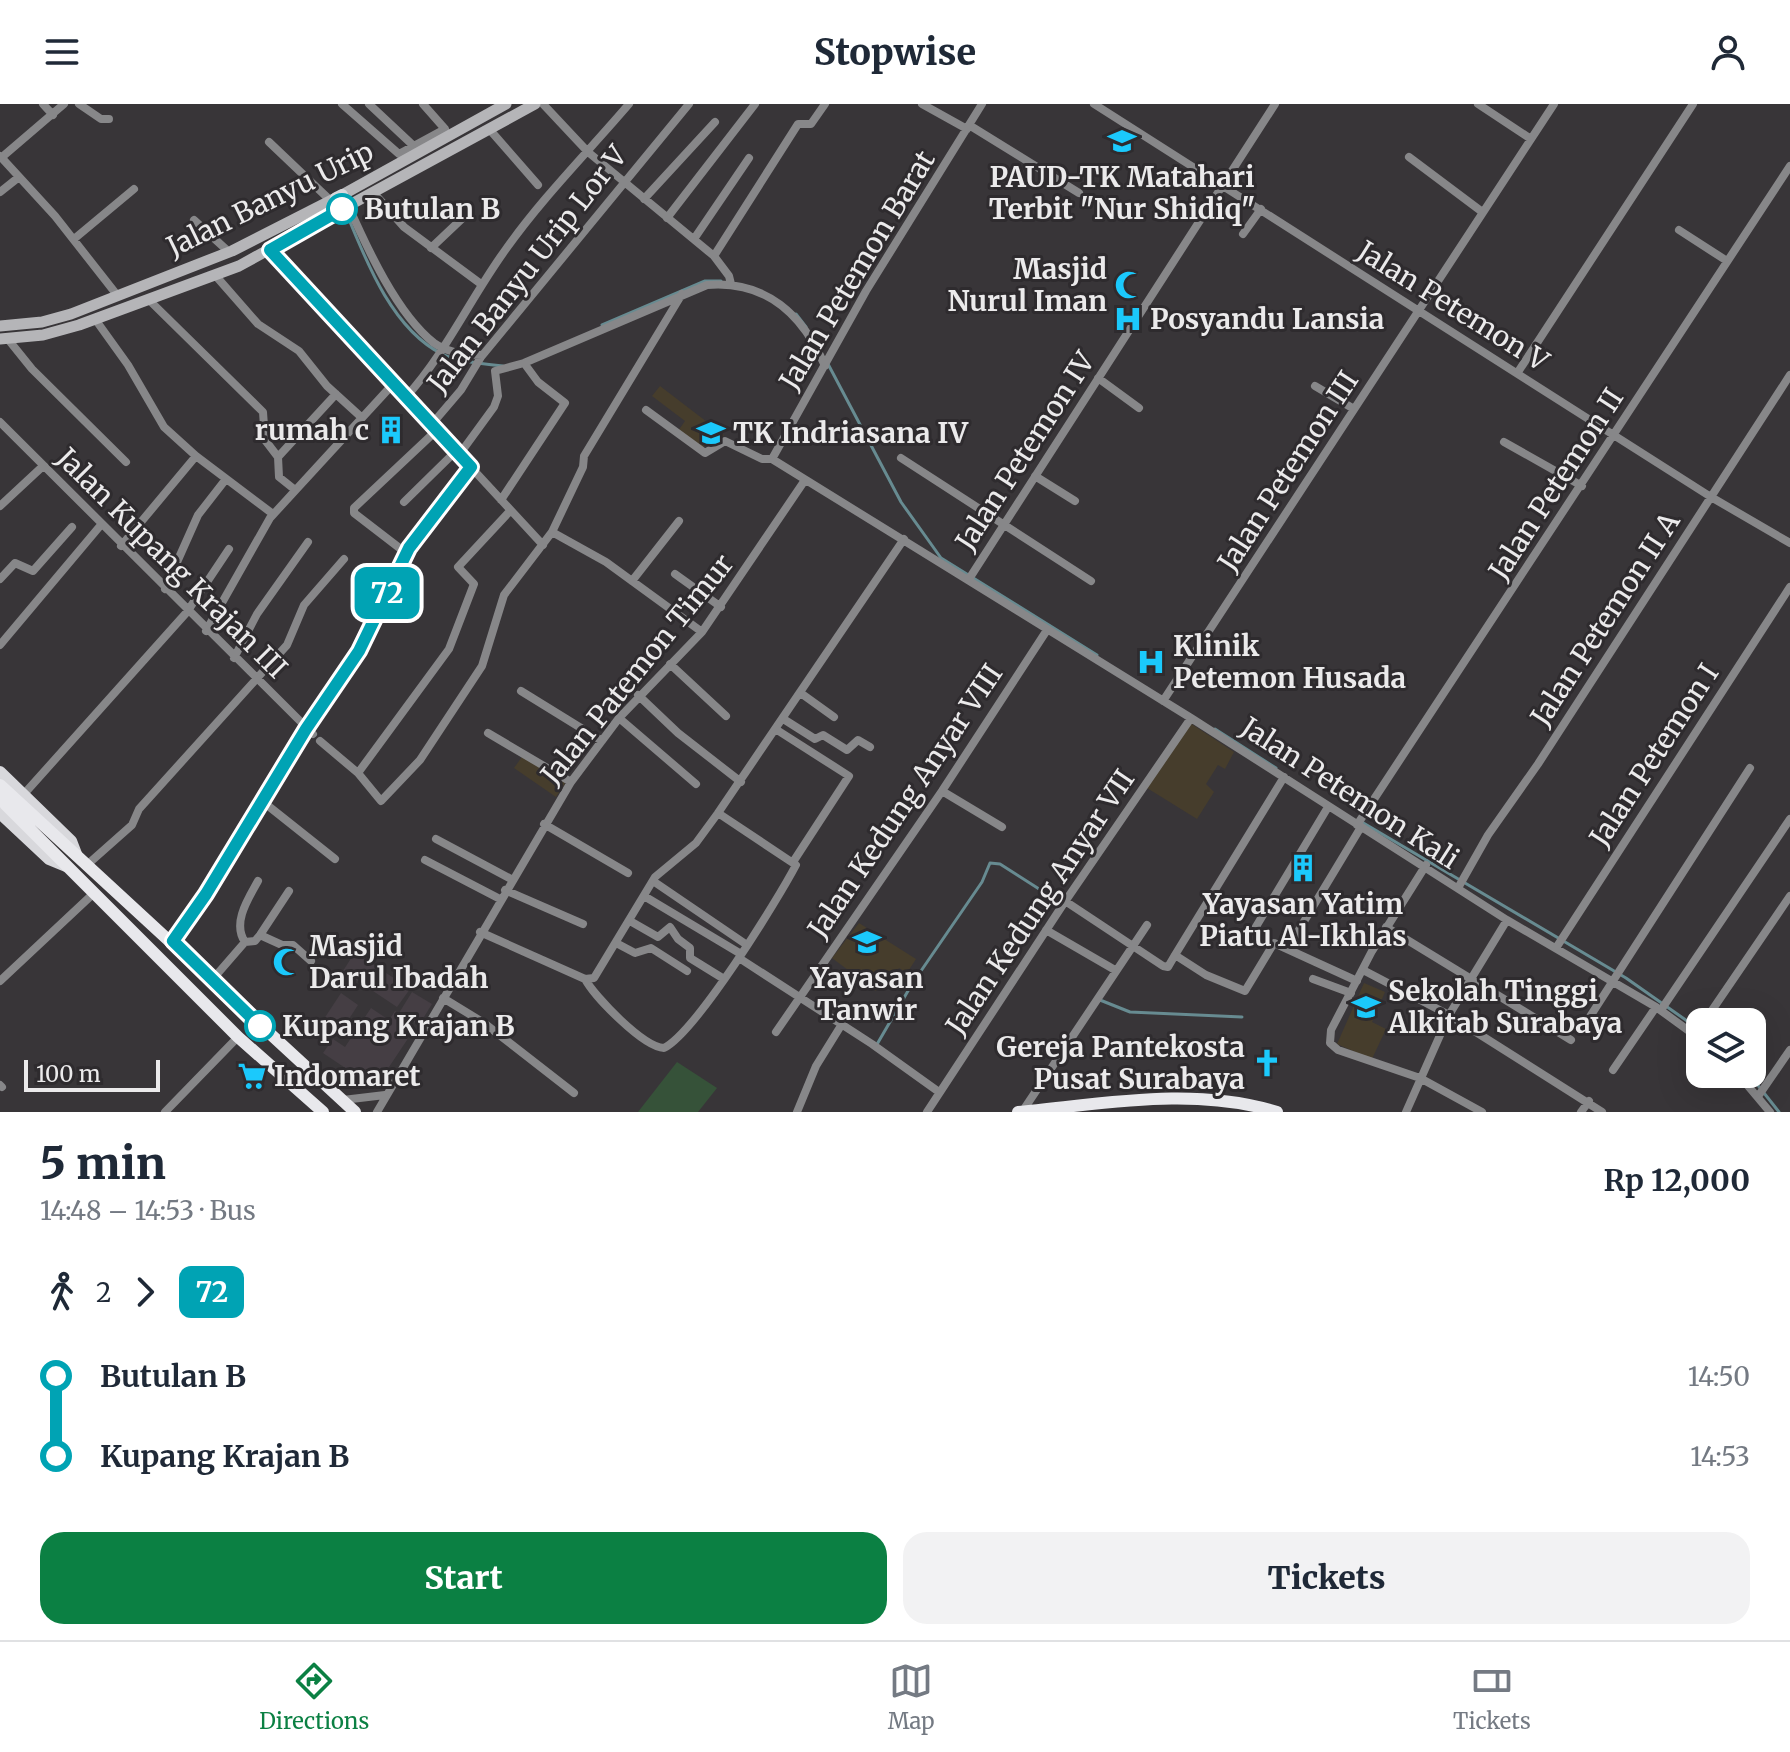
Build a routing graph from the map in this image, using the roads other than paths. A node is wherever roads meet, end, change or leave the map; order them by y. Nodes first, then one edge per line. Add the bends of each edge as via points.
1 (43, 104) edge
2 (64, 104) edge
3 (79, 104) edge
4 (342, 104) edge
5 (369, 104) edge
6 (423, 104) edge
7 (506, 104) edge
8 (535, 104) edge
9 (543, 104) edge
10 (629, 104) edge
11 (689, 104) edge
12 (755, 104) edge
13 (825, 104) edge
14 (922, 104) edge
15 (982, 104) edge
16 (1094, 104) edge
17 (1275, 104) edge
18 (1478, 104) edge
19 (1554, 104) edge
20 (1693, 104) edge
21 (53, 115) junction
22 (109, 119) dead end
23 (715, 122) dead end
24 (968, 127) junction
25 (490, 130) junction
26 (1531, 139) junction
27 (269, 142) dead end
28 (417, 148) junction
29 (588, 152) junction
30 (1, 157) edge
31 (1409, 157) dead end
32 (749, 158) dead end
33 (1790, 166) edge
34 (19, 177) junction
35 (622, 181) junction
36 (1223, 184) junction
37 (538, 185) dead end
38 (134, 189) dead end
39 (0, 192) edge
40 (373, 192) junction
41 (1079, 193) dead end
42 (644, 199) junction
43 (341, 202) junction
44 (1261, 209) junction
45 (1481, 211) junction
46 (468, 213) dead end
47 (667, 218) junction
48 (194, 220) dead end
49 (1679, 230) dead end
50 (1243, 234) dead end
51 (74, 239) junction
52 (694, 239) junction
53 (431, 248) junction
54 (270, 250) junction
55 (229, 252) junction
56 (714, 256) junction
57 (1727, 261) junction
58 (215, 275) junction
59 (730, 281) junction
60 (481, 284) junction
61 (682, 294) junction
62 (117, 295) junction
63 (148, 299) junction
64 (1418, 311) junction
65 (95, 319) junction
66 (0, 326) edge
67 (4, 339) edge
68 (441, 351) junction
69 (480, 359) junction
70 (524, 363) junction
71 (825, 365) junction
72 (1518, 372) junction
73 (1790, 375) edge
74 (1098, 378) junction
75 (394, 383) junction
76 (1315, 386) dead end
77 (336, 394) junction
78 (406, 397) junction
79 (1139, 408) dead end
80 (1354, 409) junction
81 (646, 410) dead end
82 (360, 416) junction
83 (0, 422) edge
84 (434, 427) junction
85 (1615, 436) junction
86 (1504, 442) dead end
87 (457, 453) junction
88 (196, 456) junction
89 (278, 457) junction
90 (901, 458) dead end
91 (772, 459) junction
92 (126, 462) dead end
93 (42, 467) junction
94 (471, 467) junction
95 (1035, 476) junction
96 (226, 479) junction
97 (805, 480) junction
98 (1582, 486) junction
99 (294, 489) junction
100 (1711, 497) junction
101 (501, 500) junction
102 (1075, 501) dead end
103 (404, 502) dead end
104 (0, 506) edge
105 (510, 511) junction
106 (273, 514) junction
107 (679, 521) dead end
108 (1004, 523) junction
109 (100, 526) junction
110 (72, 527) dead end
111 (552, 532) junction
112 (904, 539) junction
113 (308, 542) dead end
114 (1790, 543) edge
115 (543, 545) junction
116 (121, 546) junction
117 (229, 549) dead end
118 (406, 553) junction
119 (344, 559) dead end
120 (675, 574) dead end
121 (970, 577) junction
122 (0, 579) edge
123 (632, 581) junction
124 (1091, 581) dead end
125 (1790, 587) edge
126 (165, 589) junction
127 (721, 607) junction
128 (187, 612) junction
129 (1047, 630) junction
130 (206, 631) junction
131 (702, 632) junction
132 (0, 645) edge
133 (234, 658) junction
134 (670, 664) junction
135 (257, 679) junction
136 (521, 691) dead end
137 (802, 694) junction
138 (638, 695) junction
139 (1165, 698) junction
140 (726, 716) dead end
141 (834, 717) dead end
142 (619, 718) junction
143 (1191, 718) junction
144 (785, 720) junction
145 (777, 730) junction
146 (488, 733) dead end
147 (313, 735) junction
148 (602, 741) junction
149 (870, 747) dead end
150 (1750, 768) dead end
151 (0, 772) edge
152 (358, 773) junction
153 (1284, 777) junction
154 (571, 782) junction
155 (741, 782) junction
156 (696, 784) dead end
157 (942, 791) junction
158 (2, 794) edge
159 (24, 794) junction
160 (262, 801) junction
161 (1328, 807) junction
162 (0, 813) edge
163 (718, 813) junction
164 (1790, 819) edge
165 (1360, 823) junction
166 (544, 824) junction
167 (1002, 827) dead end
168 (436, 839) dead end
169 (76, 854) junction
170 (335, 859) dead end
171 (425, 860) dead end
172 (793, 862) junction
173 (88, 864) junction
174 (1426, 865) junction
175 (66, 866) junction
176 (628, 873) dead end
177 (511, 879) junction
178 (258, 881) dead end
179 (653, 881) junction
180 (1460, 884) junction
181 (289, 891) dead end
182 (94, 893) junction
183 (503, 894) junction
184 (644, 896) junction
185 (1790, 896) edge
186 (1064, 903) junction
187 (1507, 920) junction
188 (630, 921) junction
189 (583, 924) dead end
190 (1147, 925) dead end
191 (1386, 927) junction
192 (1046, 930) junction
193 (1254, 930) dead end
194 (480, 932) junction
195 (260, 935) junction
196 (173, 941) junction
197 (245, 942) junction
198 (1560, 943) junction
199 (618, 944) junction
200 (747, 945) junction
201 (1131, 947) junction
202 (1288, 948) junction
203 (1175, 955) junction
204 (740, 956) junction
205 (311, 961) dead end
206 (1115, 970) junction
207 (1363, 970) junction
208 (687, 971) dead end
209 (2, 976) edge
210 (1470, 976) junction
211 (1616, 976) junction
212 (585, 979) junction
213 (724, 979) junction
214 (1313, 979) dead end
215 (212, 980) junction
216 (1357, 981) junction
217 (1351, 993) junction
218 (799, 996) junction
219 (443, 998) junction
220 (1661, 1007) junction
221 (1714, 1008) edge
222 (1449, 1015) junction
223 (841, 1025) junction
224 (1686, 1025) edge
225 (1582, 1029) dead end
226 (776, 1032) dead end
227 (238, 1037) junction
228 (1571, 1040) dead end
229 (1790, 1050) edge
230 (1613, 1070) dead end
231 (1420, 1078) junction
232 (1757, 1088) edge
233 (939, 1092) junction
234 (1762, 1092) junction
235 (574, 1093) dead end
236 (385, 1095) junction
237 (340, 1100) junction
238 (1589, 1101) junction
239 (165, 1112) edge
240 (323, 1112) edge
241 (355, 1112) edge
242 (377, 1112) edge
243 (797, 1112) edge
244 (927, 1112) edge
245 (1020, 1112) edge
246 (1277, 1112) edge
247 (1406, 1112) edge
248 (1482, 1112) edge
249 (1581, 1112) edge
250 (1602, 1112) edge
251 (1770, 1112) edge

1 - 21 street
2 - 21 street
3 - 22 street
4 - 28 street via 397,154
5 - 28 street
6 - 28 street via 446,128
7 - 28 main road, Jalan Banyu Urip
8 - 25 main road, Jalan Banyu Urip
9 - 29 street
10 - 29 street
11 - 35 street, Jalan Banyu Urip Lor V
12 - 47 street
13 - 56 street via 811,124 798,124
14 - 24 street
15 - 24 street, Jalan Petemon Barat
16 - 36 street, Jalan Petemon V
17 - 36 street, Jalan Petemon IV
18 - 26 street
19 - 26 street, Jalan Petemon III
20 - 72 street
21 - 30 street
23 - 42 street
24 - 41 street
24 - 71 street, Jalan Petemon Barat
25 - 37 street
25 - 40 main road, Jalan Banyu Urip
26 - 45 street, Jalan Petemon III
27 - 43 street
28 - 43 main road, Jalan Banyu Urip
29 - 35 street
29 - 60 street via 524,224
30 - 34 street
31 - 45 street
32 - 52 street
33 - 57 street, Jalan Petemon II
34 - 39 street
34 - 51 street
35 - 42 street
35 - 69 street, Jalan Banyu Urip Lor V
36 - 44 street, Jalan Petemon V
36 - 74 street, Jalan Petemon IV
38 - 51 street
40 - 43 main road, Jalan Banyu Urip
40 - 53 street
42 - 47 street
43 - 54 main road, Jalan Banyu Urip
43 - 55 main road, Jalan Banyu Urip
43 - 68 street via 399,300
44 - 50 street
44 - 64 street, Jalan Petemon V
45 - 64 street, Jalan Petemon III
46 - 53 street
47 - 52 street
48 - 55 street
49 - 57 street
51 - 62 street
52 - 56 street
53 - 60 street
54 - 58 main road, Jalan Banyu Urip
54 - 75 street
55 - 62 main road, Jalan Banyu Urip
56 - 59 street
57 - 85 street, Jalan Petemon II
58 - 63 main road, Jalan Banyu Urip
58 - 77 street via 258,324 299,351
59 - 61 street
59 - 71 street via 774,298 799,319
60 - 68 street
61 - 70 street
61 - 111 street via 584,456
62 - 66 main road, Jalan Banyu Urip via 42,322
63 - 65 main road, Jalan Banyu Urip
63 - 89 street via 263,412 265,440
64 - 72 street, Jalan Petemon V
64 - 80 street, Jalan Petemon III
65 - 67 main road, Jalan Banyu Urip via 43,335
65 - 88 street via 164,427
67 - 92 street
68 - 69 street
68 - 78 street
69 - 84 street, Jalan Banyu Urip Lor V
70 - 87 street via 495,371 494,407
70 - 101 street via 565,403
71 - 91 street, Jalan Petemon Barat
72 - 85 street, Jalan Petemon V
73 - 100 street, Jalan Petemon II A
74 - 79 street
74 - 95 street, Jalan Petemon IV
75 - 78 street
75 - 82 street
76 - 80 street
77 - 82 street
77 - 89 street
78 - 84 street
80 - 139 street, Jalan Petemon III
81 - 91 street, Jalan Petemon Kali via 705,453 725,441
82 - 99 street
83 - 93 street, Jalan Kupang Krajan III
84 - 87 street
84 - 118 street, Jalan Banyu Urip Lor V via 354,508
85 - 98 street, Jalan Petemon II
85 - 100 street, Jalan Petemon V
86 - 98 street
87 - 94 street
87 - 103 street
88 - 96 street
88 - 116 street
89 - 99 street via 279,477
90 - 108 street
91 - 97 street, Jalan Petemon Kali
93 - 104 street
93 - 109 street, Jalan Kupang Krajan III
94 - 101 street
94 - 118 street
95 - 102 street
95 - 108 street, Jalan Petemon IV
96 - 106 street
96 - 126 street via 198,515
97 - 112 street, Jalan Petemon Kali
97 - 127 street, Jalan Patemon Timur
98 - 165 street, Jalan Petemon II
99 - 106 street
100 - 114 street, Jalan Petemon V
100 - 180 street, Jalan Petemon II A
101 - 105 street
105 - 115 street
105 - 152 street via 458,567 474,584 449,649
106 - 130 street
107 - 123 street
108 - 121 street, Jalan Petemon IV
108 - 124 street
109 - 116 street, Jalan Kupang Krajan III
109 - 132 street
110 - 122 street via 33,571 15,563
111 - 115 street
111 - 123 street
112 - 121 street, Jalan Petemon Kali
112 - 137 street
113 - 133 street via 257,614
115 - 152 street, Jalan Kupang Krajan III via 504,595 482,666 420,760 381,801
116 - 126 street, Jalan Kupang Krajan III
117 - 128 street
118 - 147 street
119 - 135 street via 304,605 287,645
120 - 127 street
121 - 129 street, Jalan Petemon Kali
123 - 131 street
125 - 198 street, Jalan Petemon I
126 - 128 street, Jalan Kupang Krajan III
127 - 131 street, Jalan Patemon Timur
128 - 130 street, Jalan Kupang Krajan III
128 - 159 street
129 - 139 street, Jalan Petemon Kali
129 - 157 street, Jalan Kedung Anyar VIII
130 - 133 street, Jalan Kupang Krajan III
131 - 134 street, Jalan Patemon Timur
133 - 135 street, Jalan Kupang Krajan III
134 - 138 street, Jalan Patemon Timur
134 - 140 street
135 - 147 street, Jalan Kupang Krajan III
135 - 173 street via 136,812 132,825
136 - 148 street
137 - 141 street
137 - 144 street
138 - 142 street, Jalan Patemon Timur
138 - 155 street
139 - 143 street, Jalan Petemon Kali
142 - 148 street, Jalan Patemon Timur
142 - 156 street
143 - 153 street, Jalan Petemon Kali
143 - 186 street, Jalan Kedung Anyar VII
144 - 145 street
144 - 149 street via 815,739 823,735 847,750 858,740
145 - 155 street
145 - 172 street via 849,776
146 - 154 street
147 - 152 street, Jalan Kupang Krajan III
147 - 160 street
148 - 154 street, Jalan Patemon Timur
150 - 211 street
151 - 159 main road
153 - 161 street, Jalan Petemon Kali
153 - 203 street
154 - 166 street, Jalan Patemon Timur
155 - 163 street
157 - 167 street
157 - 218 street, Jalan Kedung Anyar VIII
158 - 169 highway
158 - 175 highway
159 - 169 main road via 71,841
160 - 170 street
160 - 196 street
161 - 165 street, Jalan Petemon Kali
161 - 193 street
162 - 175 main road via 49,859
163 - 172 street
163 - 179 street via 696,843
164 - 220 street
165 - 174 street, Jalan Petemon Kali
165 - 202 street, Jalan Petemon II
166 - 176 street
166 - 177 street, Jalan Patemon Timur
168 - 177 street
169 - 173 highway
171 - 183 street
172 - 200 street via 795,867
173 - 196 highway
174 - 180 street, Jalan Petemon Kali
174 - 191 street
175 - 182 highway
177 - 183 street, Jalan Patemon Timur
178 - 197 street via 240,920
179 - 184 street
179 - 200 street
180 - 187 street, Jalan Petemon Kali
181 - 195 street
182 - 209 street
182 - 227 highway
183 - 189 street
183 - 194 street, Jalan Patemon Timur
184 - 188 street
184 - 204 street
185 - 221 street
186 - 192 street, Jalan Kedung Anyar VII
186 - 201 street
187 - 198 street, Jalan Petemon Kali
187 - 210 street
188 - 199 street
188 - 213 street via 657,937 670,927 690,948 690,958
190 - 201 street
191 - 207 street
191 - 210 street
192 - 206 street
192 - 233 street, Jalan Kedung Anyar VII
194 - 212 street
194 - 219 street, Jalan Patemon Timur
195 - 197 street
195 - 205 street via 293,945
196 - 215 highway
197 - 215 street
198 - 211 street, Jalan Petemon Kali
199 - 208 street via 638,954 651,948
199 - 212 street via 599,973
200 - 204 street
201 - 203 street via 1166,967
201 - 206 street
202 - 203 street via 1274,943 1245,991
202 - 216 street
204 - 213 street
204 - 218 street
206 - 245 street
207 - 216 street
207 - 222 street
210 - 222 street
210 - 228 street
211 - 220 street, Jalan Petemon Kali
211 - 225 street
212 - 213 street via 621,1019 657,1047 670,1045
214 - 217 street
215 - 237 highway
216 - 217 street
217 - 231 street via 1331,1030 1330,1043
218 - 223 street
218 - 226 street, Jalan Kedung Anyar VIII
219 - 235 street
219 - 236 street, Jalan Patemon Timur
220 - 224 street, Jalan Petemon Kali
220 - 230 street
222 - 231 street
222 - 238 street
223 - 233 street
223 - 243 street
227 - 239 street
227 - 240 highway
229 - 234 street
231 - 247 street
231 - 248 street
232 - 234 street
233 - 244 street, Jalan Kedung Anyar VII
234 - 251 street
236 - 237 street
236 - 242 street, Jalan Patemon Timur
237 - 241 highway
238 - 249 street
238 - 250 street
245 - 246 highway via 1163,1098 1211,1099

